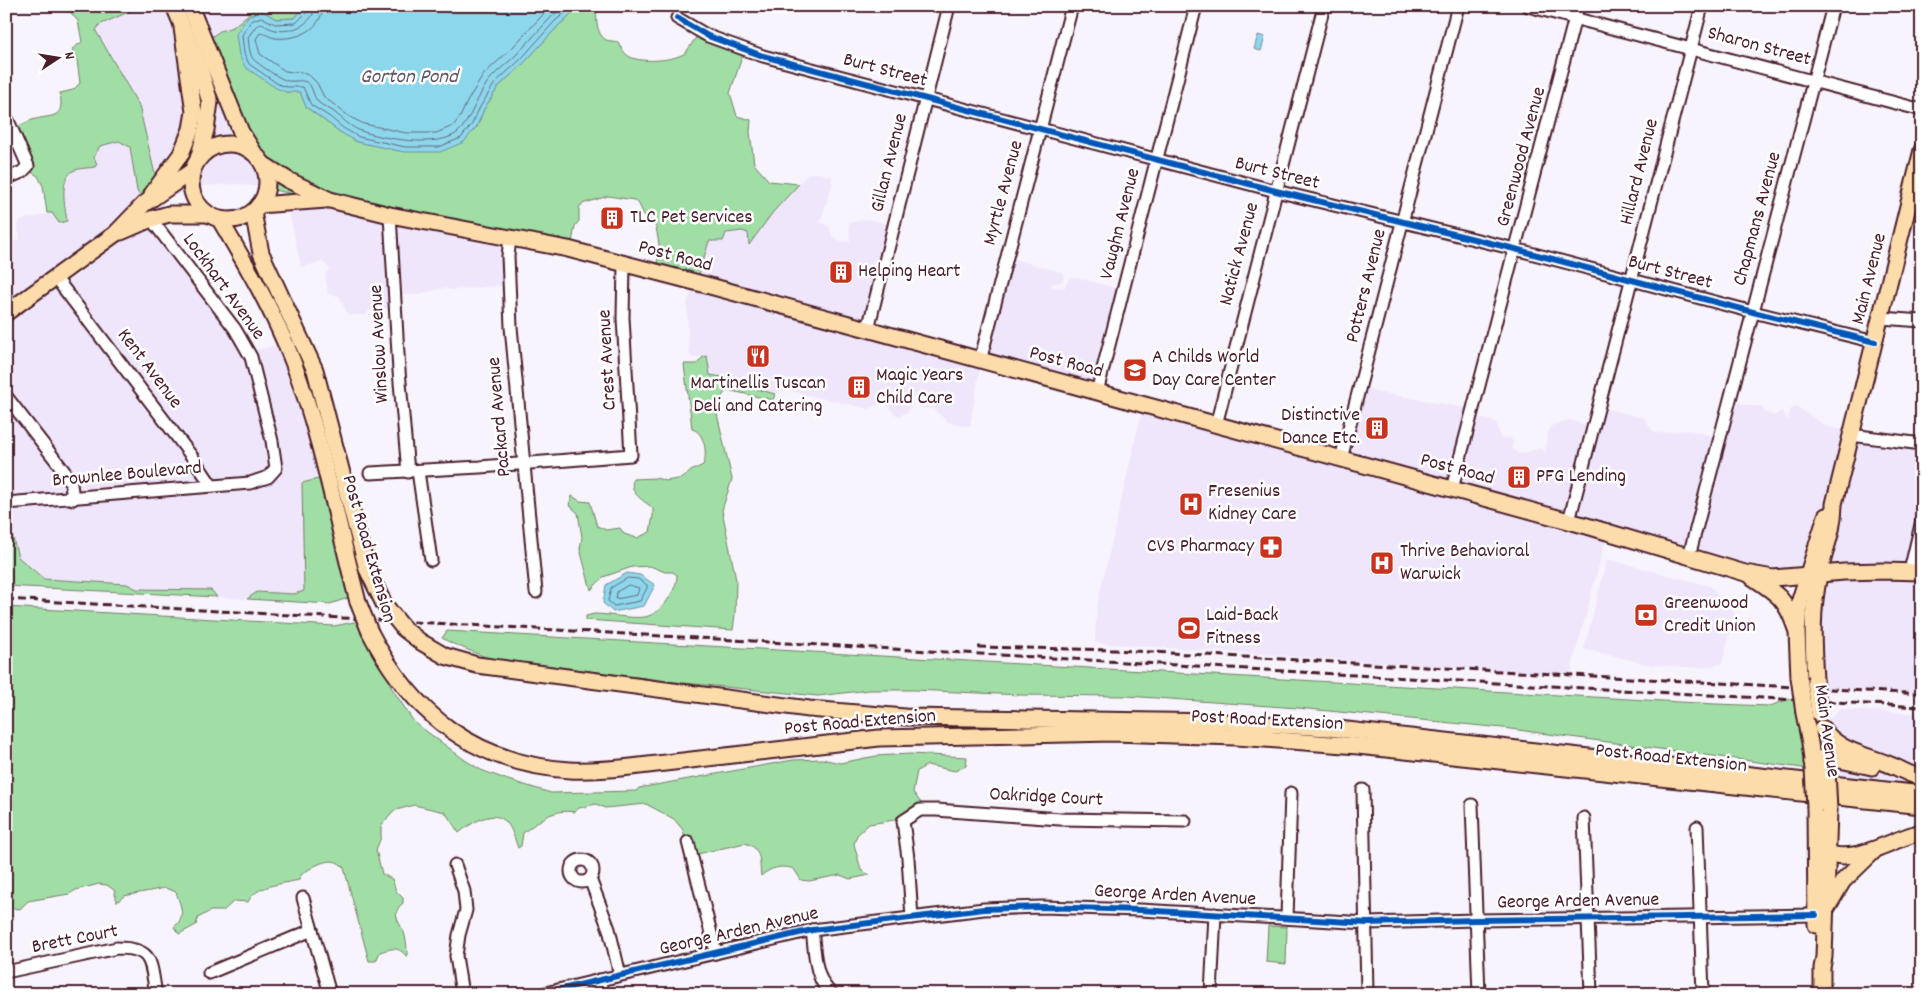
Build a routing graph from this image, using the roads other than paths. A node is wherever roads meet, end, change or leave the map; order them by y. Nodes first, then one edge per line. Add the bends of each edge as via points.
1 (174, 6) edge
2 (190, 6) edge
3 (949, 6) edge
4 (1072, 6) edge
5 (1196, 6) edge
6 (1324, 6) edge
7 (1458, 6) edge
8 (1528, 6) edge
9 (1578, 6) edge
10 (1702, 6) edge
11 (1832, 6) edge
12 (677, 18) dead end
13 (1575, 19) junction
14 (182, 28) junction
15 (1691, 49) junction
16 (1813, 81) junction
17 (926, 98) junction
18 (1922, 110) edge
19 (6, 116) edge
20 (1040, 129) junction
21 (258, 158) junction
22 (1157, 159) junction
23 (1921, 160) edge
24 (195, 165) junction
25 (6, 179) edge
26 (1276, 191) junction
27 (330, 200) junction
28 (144, 204) junction
29 (256, 209) junction
30 (390, 215) junction
31 (213, 217) junction
32 (151, 219) junction
33 (1402, 222) junction
34 (115, 234) junction
35 (510, 238) junction
36 (1515, 249) junction
37 (624, 264) junction
38 (55, 277) junction
39 (1632, 280) junction
40 (1753, 312) junction
41 (6, 313) edge
42 (1881, 318) junction
43 (1922, 322) edge
44 (868, 329) junction
45 (1875, 342) junction
46 (980, 361) junction
47 (1097, 392) junction
48 (6, 396) edge
49 (1216, 425) junction
50 (1852, 435) junction
51 (1922, 444) edge
52 (1341, 458) junction
53 (524, 464) junction
54 (413, 471) junction
55 (370, 473) dead end
56 (250, 483) joint
57 (212, 486) junction
58 (1452, 489) junction
59 (73, 499) junction
60 (6, 503) edge
61 (1922, 520) edge
62 (1569, 522) junction
63 (1688, 556) junction
64 (431, 560) dead end
65 (1745, 572) junction
66 (1916, 572) edge
67 (1812, 576) junction
68 (536, 592) dead end
69 (1797, 632) junction
70 (1815, 718) junction
71 (1819, 764) junction
72 (1917, 777) edge
73 (1363, 790) dead end
74 (1847, 792) junction
75 (1291, 793) dead end
76 (1922, 794) edge
77 (1472, 805) dead end
78 (1922, 806) edge
79 (1822, 809) junction
80 (1584, 818) dead end
81 (1185, 820) dead end
82 (1697, 827) dead end
83 (1816, 832) junction
84 (1922, 832) edge
85 (688, 842) dead end
86 (1876, 849) junction
87 (1828, 853) junction
88 (455, 864) dead end
89 (590, 879) dead end
90 (303, 898) dead end
91 (1821, 912) junction
92 (1215, 914) junction
93 (1701, 917) junction
94 (912, 918) junction
95 (1287, 918) junction
96 (1588, 918) junction
97 (1476, 920) junction
98 (1367, 924) junction
99 (312, 930) junction
100 (812, 930) junction
101 (716, 952) junction
102 (6, 972) edge
103 (209, 973) dead end
104 (620, 975) junction
105 (599, 980) junction
106 (156, 994) edge
107 (330, 994) edge
108 (462, 994) edge
109 (541, 994) edge
110 (603, 994) edge
111 (832, 994) edge
112 (1211, 994) edge
113 (1367, 994) edge
114 (1479, 994) edge
115 (1591, 994) edge
116 (1703, 994) edge
117 (1822, 994) edge

1 - 14 main road
2 - 21 main road via 241,132
3 - 17 street, Gillan Avenue
4 - 20 street, Myrtle Avenue
5 - 22 street, Vaughn Avenue
6 - 26 street, Natick Avenue
7 - 33 street, Potters Avenue
8 - 13 street, Sharon Street
9 - 13 street, Greenwood Avenue
10 - 15 street, Hillard Avenue
11 - 16 street, Chapmans Avenue
12 - 17 street, Burt Street via 708,36 763,56
13 - 15 street, Sharon Street
13 - 36 street, Greenwood Avenue
14 - 24 main road via 210,102 206,130
14 - 28 main road via 193,93 191,129 181,154
15 - 16 street, Sharon Street
15 - 39 street, Hillard Avenue
16 - 18 street, Sharon Street
16 - 40 street, Chapmans Avenue
17 - 20 street, Burt Street
17 - 44 street, Gillan Avenue
19 - 25 street via 28,166
20 - 22 street, Burt Street
20 - 46 street, Myrtle Avenue
21 - 24 main road, Post Road via 242,146 230,143 207,150
21 - 27 main road, Post Road via 288,180
21 - 29 main road via 266,174 267,185 265,196
22 - 26 street, Burt Street
22 - 47 street, Vaughn Avenue
23 - 42 main road, Main Avenue
24 - 28 main road, Post Road
24 - 31 main road via 190,182 192,194 198,205
26 - 33 street, Burt Street
26 - 49 street, Natick Avenue
27 - 29 main road, Post Road
27 - 30 main road, Post Road
28 - 34 main road
29 - 31 main road, Post Road via 243,218
29 - 74 main road, Post Road Extension, bridge via 261,253 315,370 367,568 384,604 404,629 445,656 477,665 809,709 905,717 1223,722 1329,728
30 - 35 main road, Post Road
30 - 54 street, Winslow Avenue via 399,372
31 - 32 main road, Post Road via 169,214
31 - 74 main road, Post Road Extension, bridge via 260,289 293,361 308,407 358,602 370,632 382,655 420,705 455,734 490,753 569,770 596,770 879,738 1113,733 1358,746
32 - 34 main road, Post Road
32 - 56 street, Lockhart Avenue via 235,329 250,357 276,468 268,477
33 - 36 street, Burt Street
33 - 52 street, Potters Avenue
34 - 38 main road
35 - 37 main road, Post Road
35 - 53 street, Packard Avenue via 511,327
36 - 39 street, Burt Street
36 - 58 street, Greenwood Avenue
37 - 44 main road, Post Road
37 - 53 street, Crest Avenue via 623,318 632,455
38 - 41 main road
38 - 57 street, Kent Avenue
39 - 40 street, Burt Street
39 - 62 street, Hillard Avenue
40 - 45 street, Burt Street
40 - 63 street, Chapmans Avenue
42 - 43 street
42 - 45 main road, Main Avenue
44 - 46 main road, Post Road
45 - 50 main road, Main Avenue
46 - 47 main road, Post Road
47 - 49 main road, Post Road
48 - 59 street via 64,471 71,484
49 - 52 main road, Post Road
50 - 51 street
50 - 67 main road, Main Avenue via 1834,504 1825,517
52 - 58 main road, Post Road
53 - 54 street
53 - 68 street, Packard Avenue
54 - 55 street
54 - 64 street, Winslow Avenue
56 - 57 street, Brownlee Boulevard
57 - 59 street, Brownlee Boulevard
58 - 62 main road, Post Road
59 - 60 street, Brownlee Boulevard
61 - 66 street
62 - 63 main road, Post Road
63 - 65 main road, Post Road
65 - 67 main road, Post Road via 1773,578
65 - 69 main road via 1782,599
66 - 67 main road, Post Road via 1844,572
67 - 69 main road, Main Avenue via 1800,600
67 - 70 main road, Main Avenue, bridge
69 - 70 main road, Main Avenue, bridge via 1799,678
70 - 71 main road, Main Avenue
70 - 71 main road, Main Avenue via 1810,743
70 - 72 main road via 1838,744
71 - 72 main road
71 - 79 main road, Main Avenue, bridge
73 - 98 street
74 - 76 main road
74 - 78 main road
75 - 95 street
77 - 97 street
79 - 83 main road, Main Avenue
79 - 87 main road, Main Avenue
80 - 96 street
81 - 94 street, Oakridge Court via 1060,819 920,810 903,821
82 - 93 street
83 - 87 main road via 1822,848
83 - 91 main road, Main Avenue
84 - 86 main road
85 - 101 street
86 - 87 main road via 1843,856
86 - 91 main road via 1843,881
87 - 91 main road, Main Avenue
88 - 108 street via 466,910 456,956
89 - 104 street via 609,929
90 - 99 street
91 - 93 street, George Arden Avenue
91 - 117 main road, Main Avenue
92 - 94 street, George Arden Avenue via 1042,907 984,909
92 - 95 street, George Arden Avenue
92 - 112 street
93 - 96 street, George Arden Avenue
93 - 116 street
94 - 100 street, George Arden Avenue
95 - 98 street, George Arden Avenue
96 - 97 street, George Arden Avenue
96 - 115 street
97 - 98 street, George Arden Avenue
97 - 114 street
98 - 113 street
99 - 103 street
99 - 107 street
100 - 101 street, George Arden Avenue
100 - 111 street via 819,974 824,988
101 - 104 street, George Arden Avenue
102 - 106 street, Brett Court via 118,948 141,950 148,957
104 - 105 street, George Arden Avenue
105 - 109 street, George Arden Avenue
105 - 110 street

